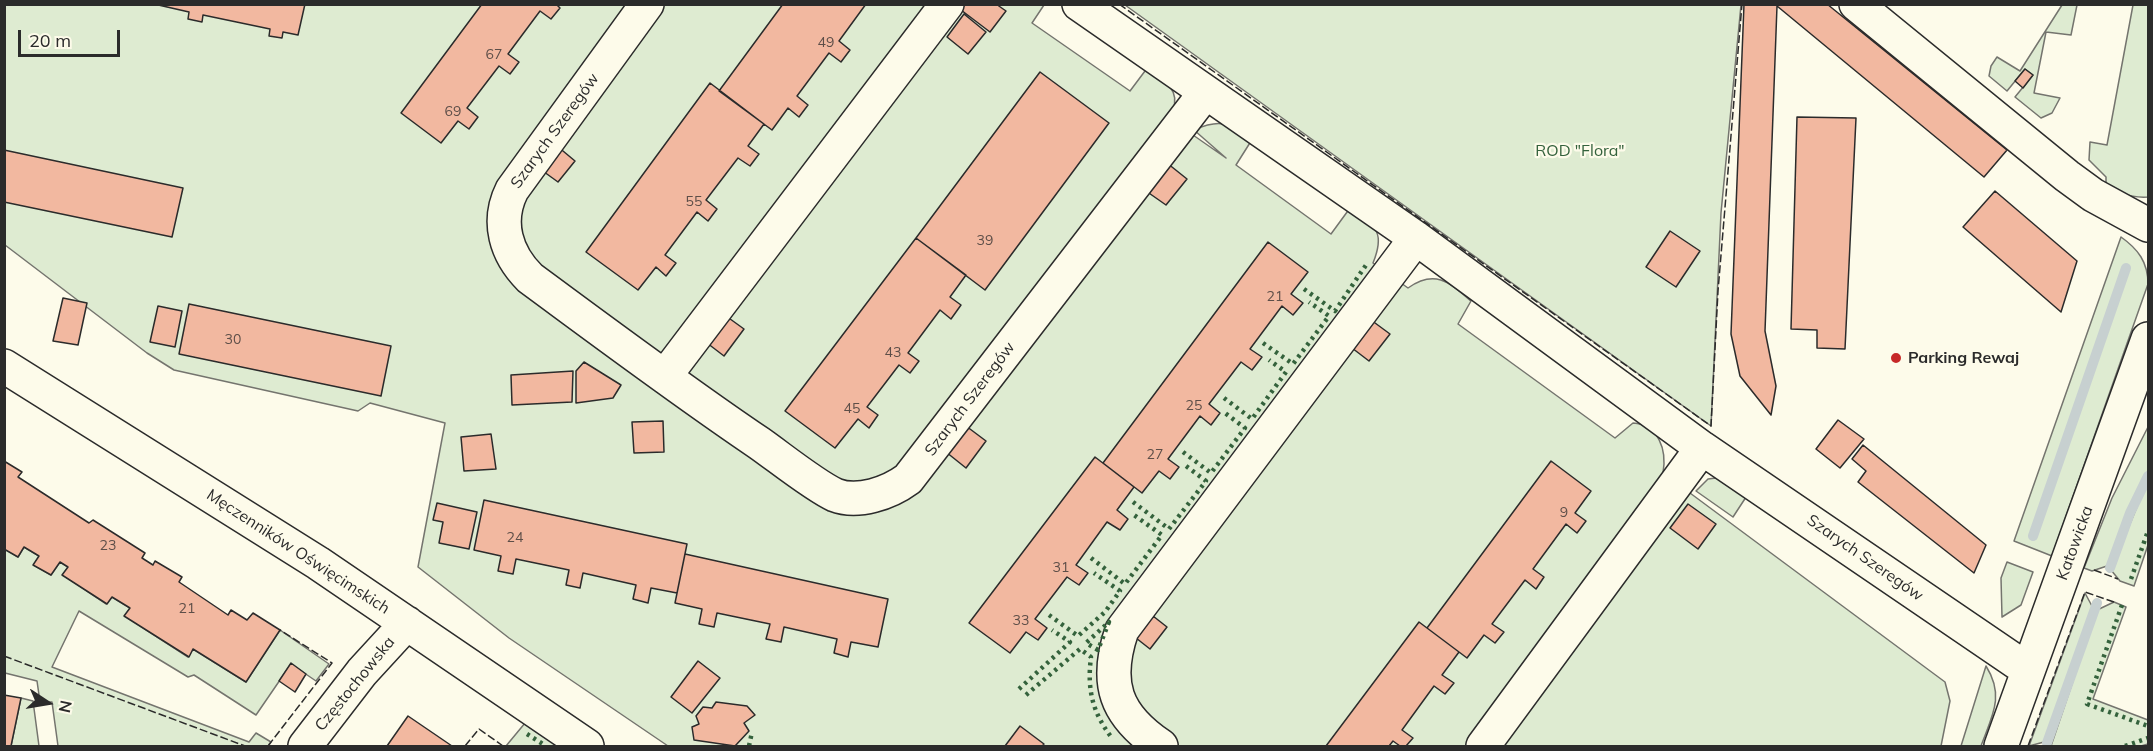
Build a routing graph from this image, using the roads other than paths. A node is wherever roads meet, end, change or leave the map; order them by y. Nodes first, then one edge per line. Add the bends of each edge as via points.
1 (647, 4) edge
2 (947, 4) edge
3 (1079, 4) edge
4 (1856, 4) edge
5 (1205, 93) junction
6 (2148, 225) edge
7 (1416, 238) junction
8 (2148, 339) edge
9 (4, 366) edge
10 (665, 376) junction
11 (1702, 448) junction
12 (407, 623) junction
13 (2028, 670) junction
14 (305, 747) edge
15 (586, 747) edge
16 (1161, 747) edge
17 (1483, 747) edge
18 (2001, 747) edge

1 - 10 street, Szarych Szeregów via 512,190 504,220 507,246 517,265
2 - 10 street
3 - 5 street, Szarych Szeregów
4 - 6 street via 2067,176
5 - 7 street, Szarych Szeregów
5 - 10 street, Szarych Szeregów via 916,470 898,487 868,497 835,495
7 - 11 street, Szarych Szeregów
7 - 16 street via 1122,630 1113,657 1115,690 1130,721
8 - 13 street, Katowicka
9 - 12 street, Męczenników Oświęcimskich
11 - 13 street, Szarych Szeregów
11 - 17 street
12 - 14 street, Częstochowska via 362,672
12 - 15 street, Męczenników Oświęcimskich
13 - 18 street, Katowicka

